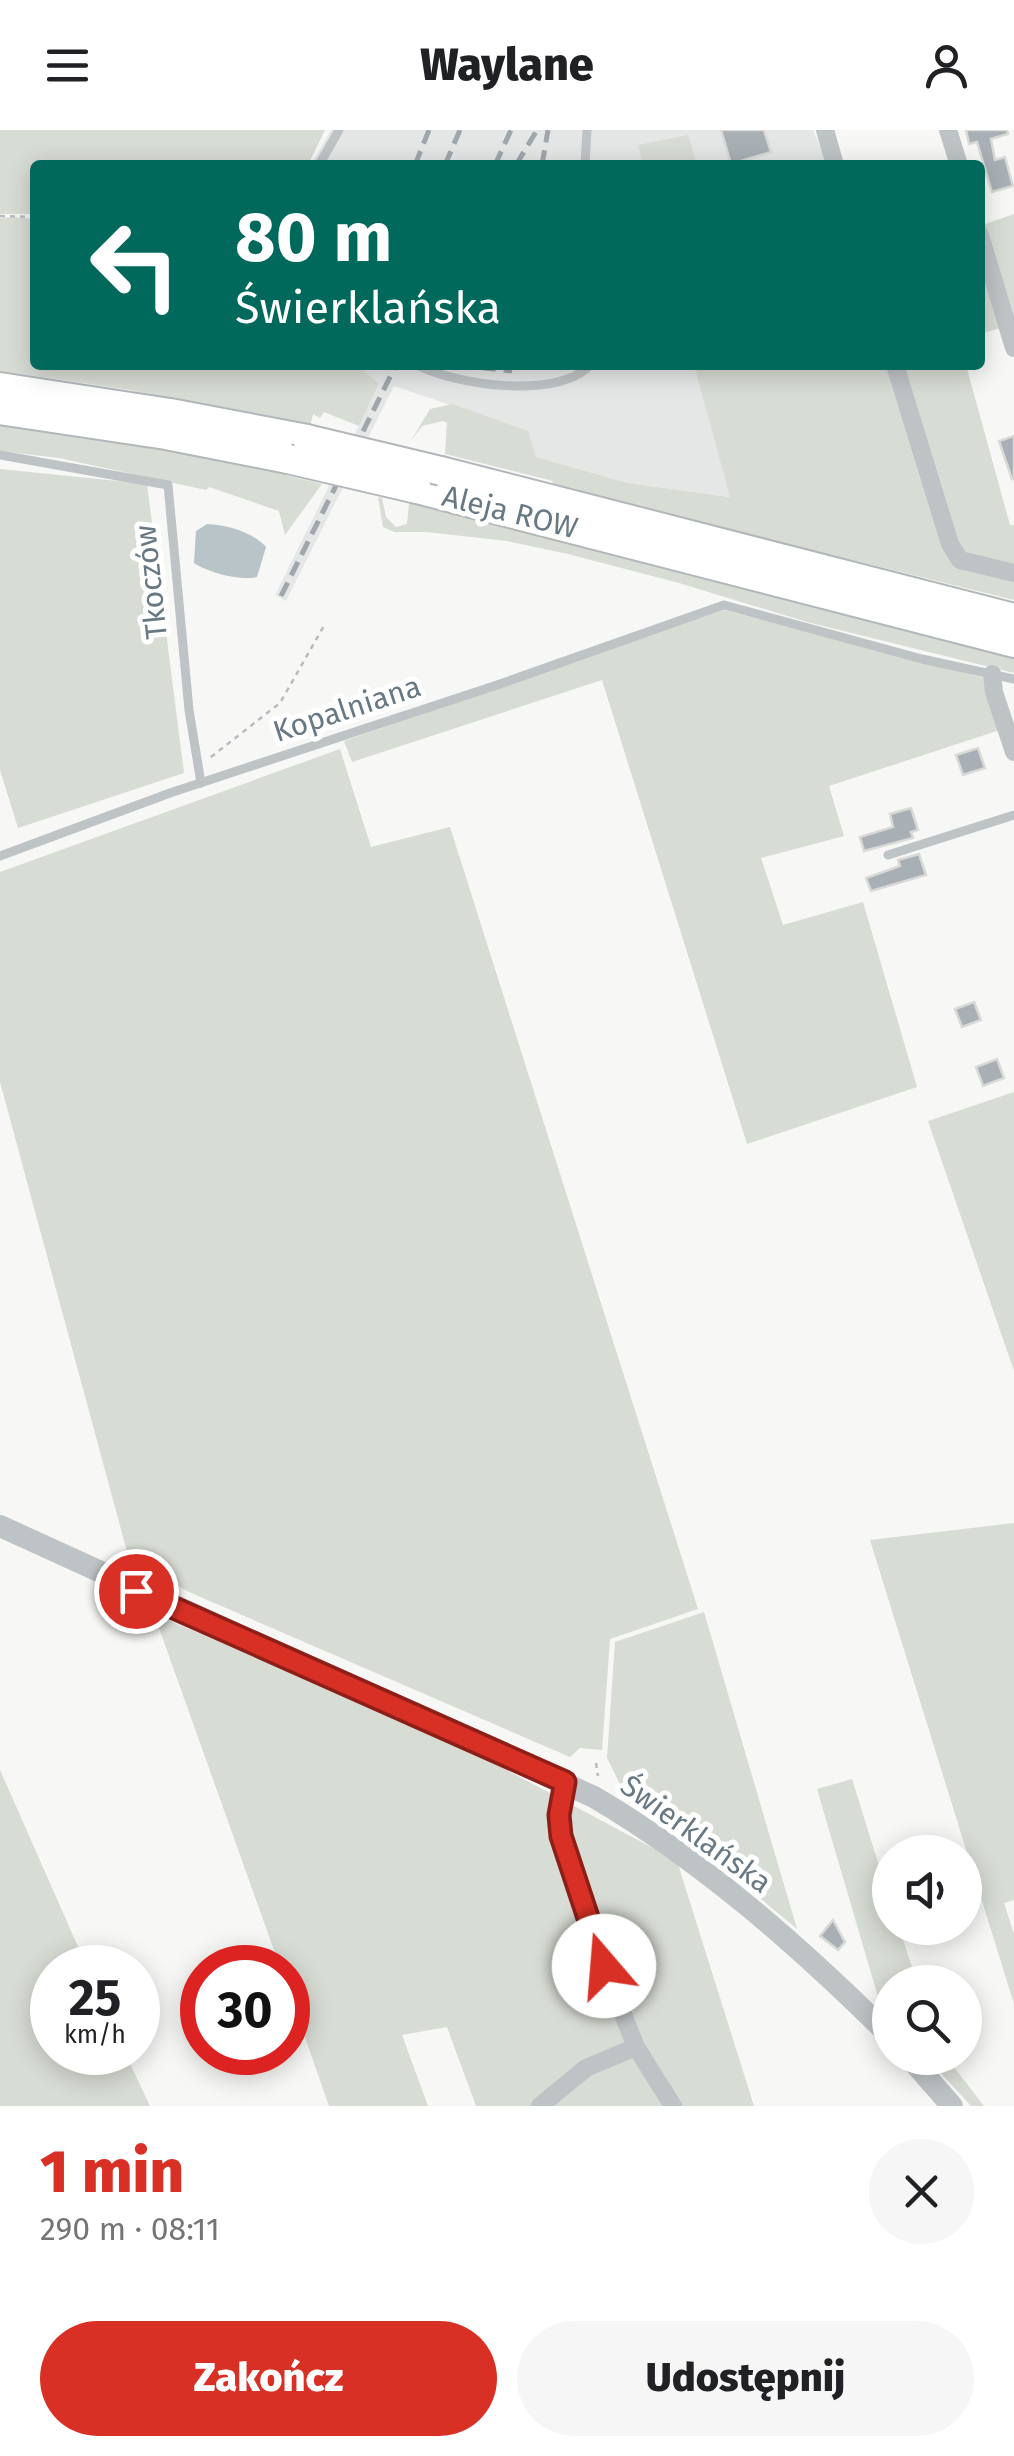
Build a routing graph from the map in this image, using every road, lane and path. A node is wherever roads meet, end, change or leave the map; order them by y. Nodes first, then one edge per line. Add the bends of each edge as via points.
1 (339, 130) edge
2 (587, 130) edge
3 (825, 130) edge
4 (948, 130) edge
5 (322, 160) edge
6 (585, 160) edge
7 (834, 160) edge
8 (957, 160) edge
9 (0, 216) edge
10 (30, 217) edge
11 (985, 252) edge
12 (1014, 348) edge
13 (432, 370) edge
14 (585, 370) edge
15 (896, 370) edge
16 (0, 387) edge
17 (0, 410) edge
18 (298, 449) junction
19 (0, 455) edge
20 (1014, 573) edge
21 (1014, 618) edge
22 (326, 624) dead end
23 (1014, 642) edge
24 (992, 674) junction
25 (1014, 679) edge
26 (1014, 752) edge
27 (197, 764) junction
28 (202, 783) junction
29 (1014, 815) edge
30 (888, 855) dead end
31 (0, 856) edge
32 (0, 1526) edge
33 (565, 1782) junction
34 (872, 2020) edge
35 (636, 2048) junction
36 (925, 2075) edge
37 (540, 2106) edge
38 (674, 2106) edge
39 (952, 2106) edge

1 - 5 lane
2 - 6 lane
3 - 7 street
4 - 8 street
9 - 10 path
11 - 12 street
13 - 14 lane via 461,380 540,385
15 - 20 street via 950,544 960,560
16 - 18 main road, Aleja ROW via 170,412
17 - 18 main road, Aleja ROW
18 - 21 main road, Aleja ROW, bridge via 441,471
18 - 23 main road, Aleja ROW, bridge via 417,489
19 - 27 lane, Tkoczów via 168,485
22 - 27 path via 274,710
24 - 25 lane
24 - 26 street
24 - 28 lane, Kopalniana via 724,605
27 - 28 lane, Tkoczów
28 - 31 lane, Kopalniana
29 - 30 lane
32 - 33 street, Świerklańska
33 - 34 street, Świerklańska via 710,1874
33 - 35 street via 561,1836
35 - 37 street via 586,2068
35 - 38 street
36 - 39 street

